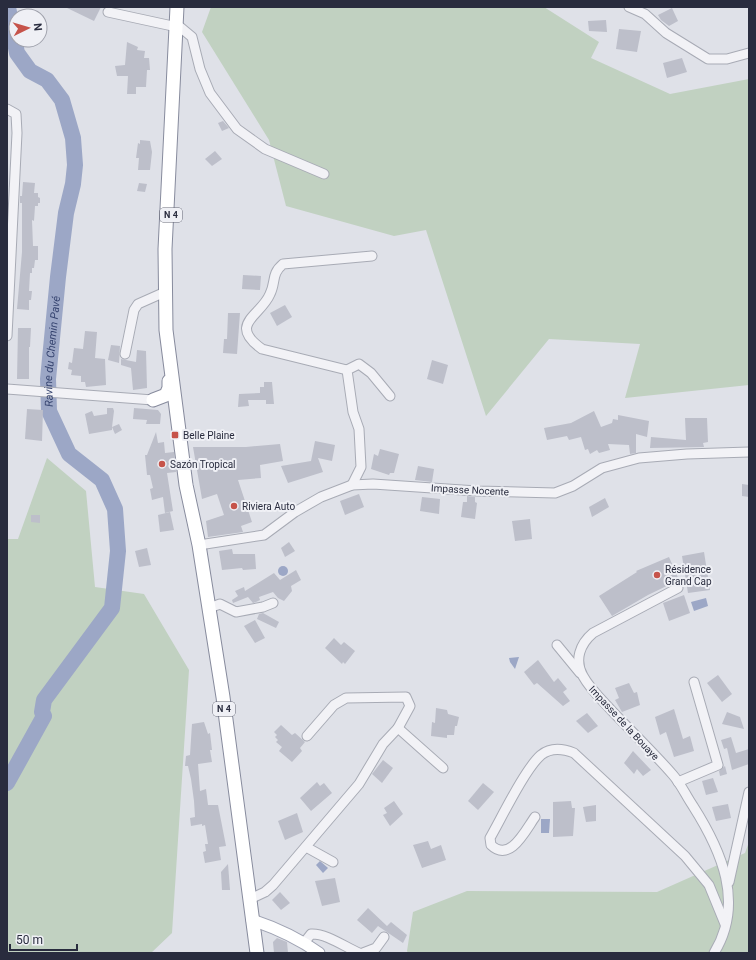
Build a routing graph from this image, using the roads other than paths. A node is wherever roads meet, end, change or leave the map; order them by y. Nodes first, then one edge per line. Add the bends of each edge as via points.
1 (177, 7) edge
2 (181, 7) edge
3 (630, 7) edge
4 (108, 12) dead end
5 (178, 27) junction
6 (749, 52) edge
7 (7, 109) edge
8 (324, 174) dead end
9 (10, 208) edge
10 (372, 256) dead end
11 (165, 292) junction
12 (7, 336) edge
13 (125, 354) dead end
14 (169, 354) junction
15 (346, 370) junction
16 (7, 389) edge
17 (390, 396) dead end
18 (153, 400) junction
19 (178, 430) junction
20 (749, 452) edge
21 (352, 485) junction
22 (193, 520) junction
23 (198, 545) junction
24 (678, 588) dead end
25 (273, 602) dead end
26 (209, 608) junction
27 (557, 645) dead end
28 (584, 677) junction
29 (694, 682) dead end
30 (398, 728) junction
31 (307, 736) dead end
32 (442, 768) dead end
33 (678, 782) junction
34 (749, 792) edge
35 (535, 817) dead end
36 (306, 847) junction
37 (333, 862) dead end
38 (729, 885) junction
39 (250, 899) junction
40 (252, 920) junction
41 (726, 924) junction
42 (384, 937) dead end
43 (304, 943) junction
44 (257, 953) edge
45 (318, 953) edge
46 (359, 953) edge
47 (363, 953) edge
48 (714, 953) edge

1 - 5 highway, N 4
2 - 5 highway, N 4
3 - 6 street via 645,14 666,33 708,59 727,59
4 - 5 street
5 - 8 street via 192,37 200,70 210,93 237,129 265,149
5 - 11 highway, N 4 via 165,249
5 - 22 highway, N 4 via 169,313
7 - 9 street via 16,114 17,133
9 - 12 street
10 - 15 street via 283,264 276,269 270,294 247,325 252,342 262,349
11 - 13 street via 138,304 134,310
11 - 14 highway, N 4
14 - 18 highway via 169,392 162,398
14 - 19 highway, N 4
15 - 17 street via 359,364 371,373
15 - 21 street via 360,445 361,467
16 - 18 street
18 - 19 highway via 169,405 174,426
19 - 22 highway, N 4
20 - 21 street, Impasse Nocente via 639,458 602,468 573,486 555,493
21 - 23 street, Impasse Nocente via 321,497 264,535
22 - 23 highway, N 4
23 - 26 highway, N 4
24 - 28 street, Impasse de la Bouaye via 608,625 584,641 579,653 579,664
25 - 26 street via 263,607 236,612 220,604
26 - 39 highway, N 4
27 - 28 street
28 - 33 street, Impasse de la Bouaye via 598,696
29 - 33 street via 718,766
30 - 31 street via 410,706 406,697 346,698 334,705
30 - 32 street
30 - 36 street via 383,744 359,784
33 - 38 street, Impasse de la Bouaye via 707,828 723,863
34 - 38 street
35 - 41 street via 516,846 496,850 491,845 490,838 532,766 542,754 564,749 574,753 685,856 709,885
36 - 37 street
36 - 39 street via 264,892
38 - 41 street, Impasse de la Bouaye
39 - 40 highway, N 4
40 - 43 main road via 271,926
40 - 44 highway, N 4
41 - 48 street, Impasse de la Bouaye via 720,944
42 - 47 street via 376,948
43 - 45 main road
43 - 46 street via 311,934 320,933

